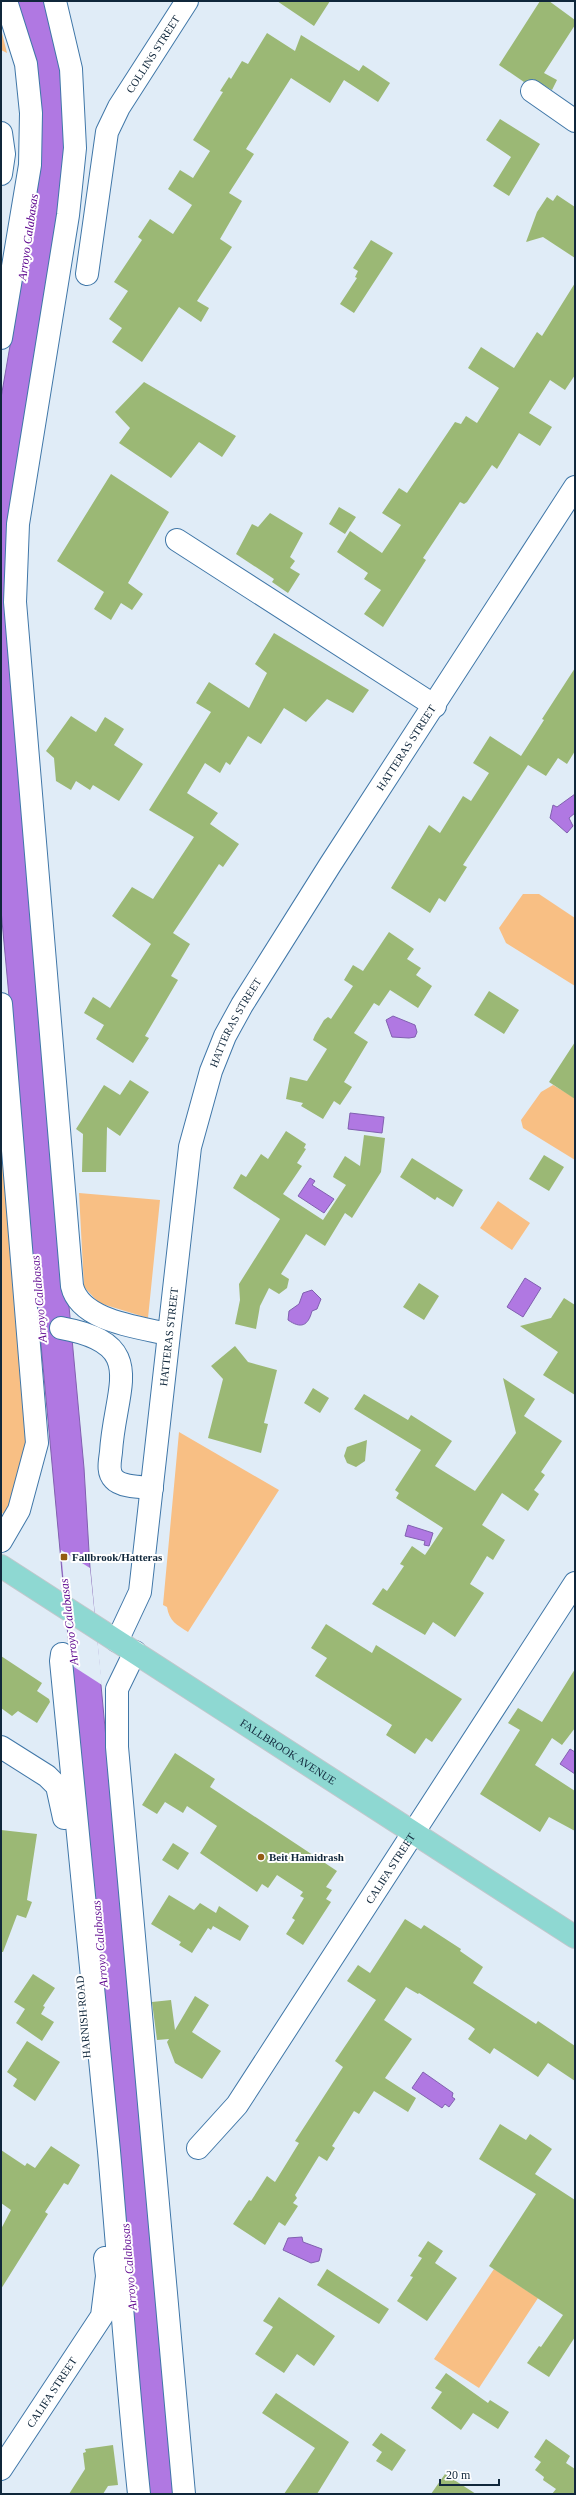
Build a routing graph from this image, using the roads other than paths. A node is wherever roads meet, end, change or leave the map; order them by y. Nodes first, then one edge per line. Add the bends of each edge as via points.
1 (6, 1) edge
2 (55, 1) edge
3 (187, 1) edge
4 (532, 91) dead end
5 (575, 121) edge
6 (1, 133) edge
7 (1, 174) edge
8 (87, 274) dead end
9 (1, 338) edge
10 (575, 487) edge
11 (177, 540) dead end
12 (435, 706) junction
13 (1, 1004) edge
14 (61, 1328) dead end
15 (168, 1334) junction
16 (152, 1488) junction
17 (1, 1541) edge
18 (1, 1566) edge
19 (575, 1583) edge
20 (126, 1647) junction
21 (62, 1654) dead end
22 (1, 1747) edge
23 (414, 1832) junction
24 (575, 1937) edge
25 (198, 2148) dead end
26 (102, 2316) joint
27 (1, 2469) edge
28 (139, 2494) edge
29 (184, 2494) edge

1 - 9 street via 26,64 32,113 30,166
2 - 15 street via 71,69 75,148 68,215 18,524 15,602 70,1270 74,1295 86,1310
3 - 8 street, COLLINS STREET via 119,108 107,132
4 - 5 street
6 - 7 street via 4,154
10 - 12 street, HATTERAS STREET
11 - 12 street
12 - 15 street, HATTERAS STREET via 330,865 225,1036 211,1071 190,1147
13 - 17 street via 37,1443 19,1510
14 - 16 street via 85,1332 104,1340 116,1352 122,1366 112,1428 109,1470 114,1479 121,1483
15 - 16 street, HATTERAS STREET
16 - 20 street, HATTERAS STREET via 140,1592
18 - 20 main road, FALLBROOK AVENUE
19 - 23 street, CALIFA STREET
20 - 23 main road, FALLBROOK AVENUE
20 - 29 street, HATTERAS STREET via 117,1690 117,1747
21 - 28 street
22 - 26 street, HARNISH ROAD via 47,1776 57,1786 63,1806 107,2276
23 - 24 main road, FALLBROOK AVENUE
23 - 25 street, CALIFA STREET via 237,2105
26 - 27 street, CALIFA STREET

